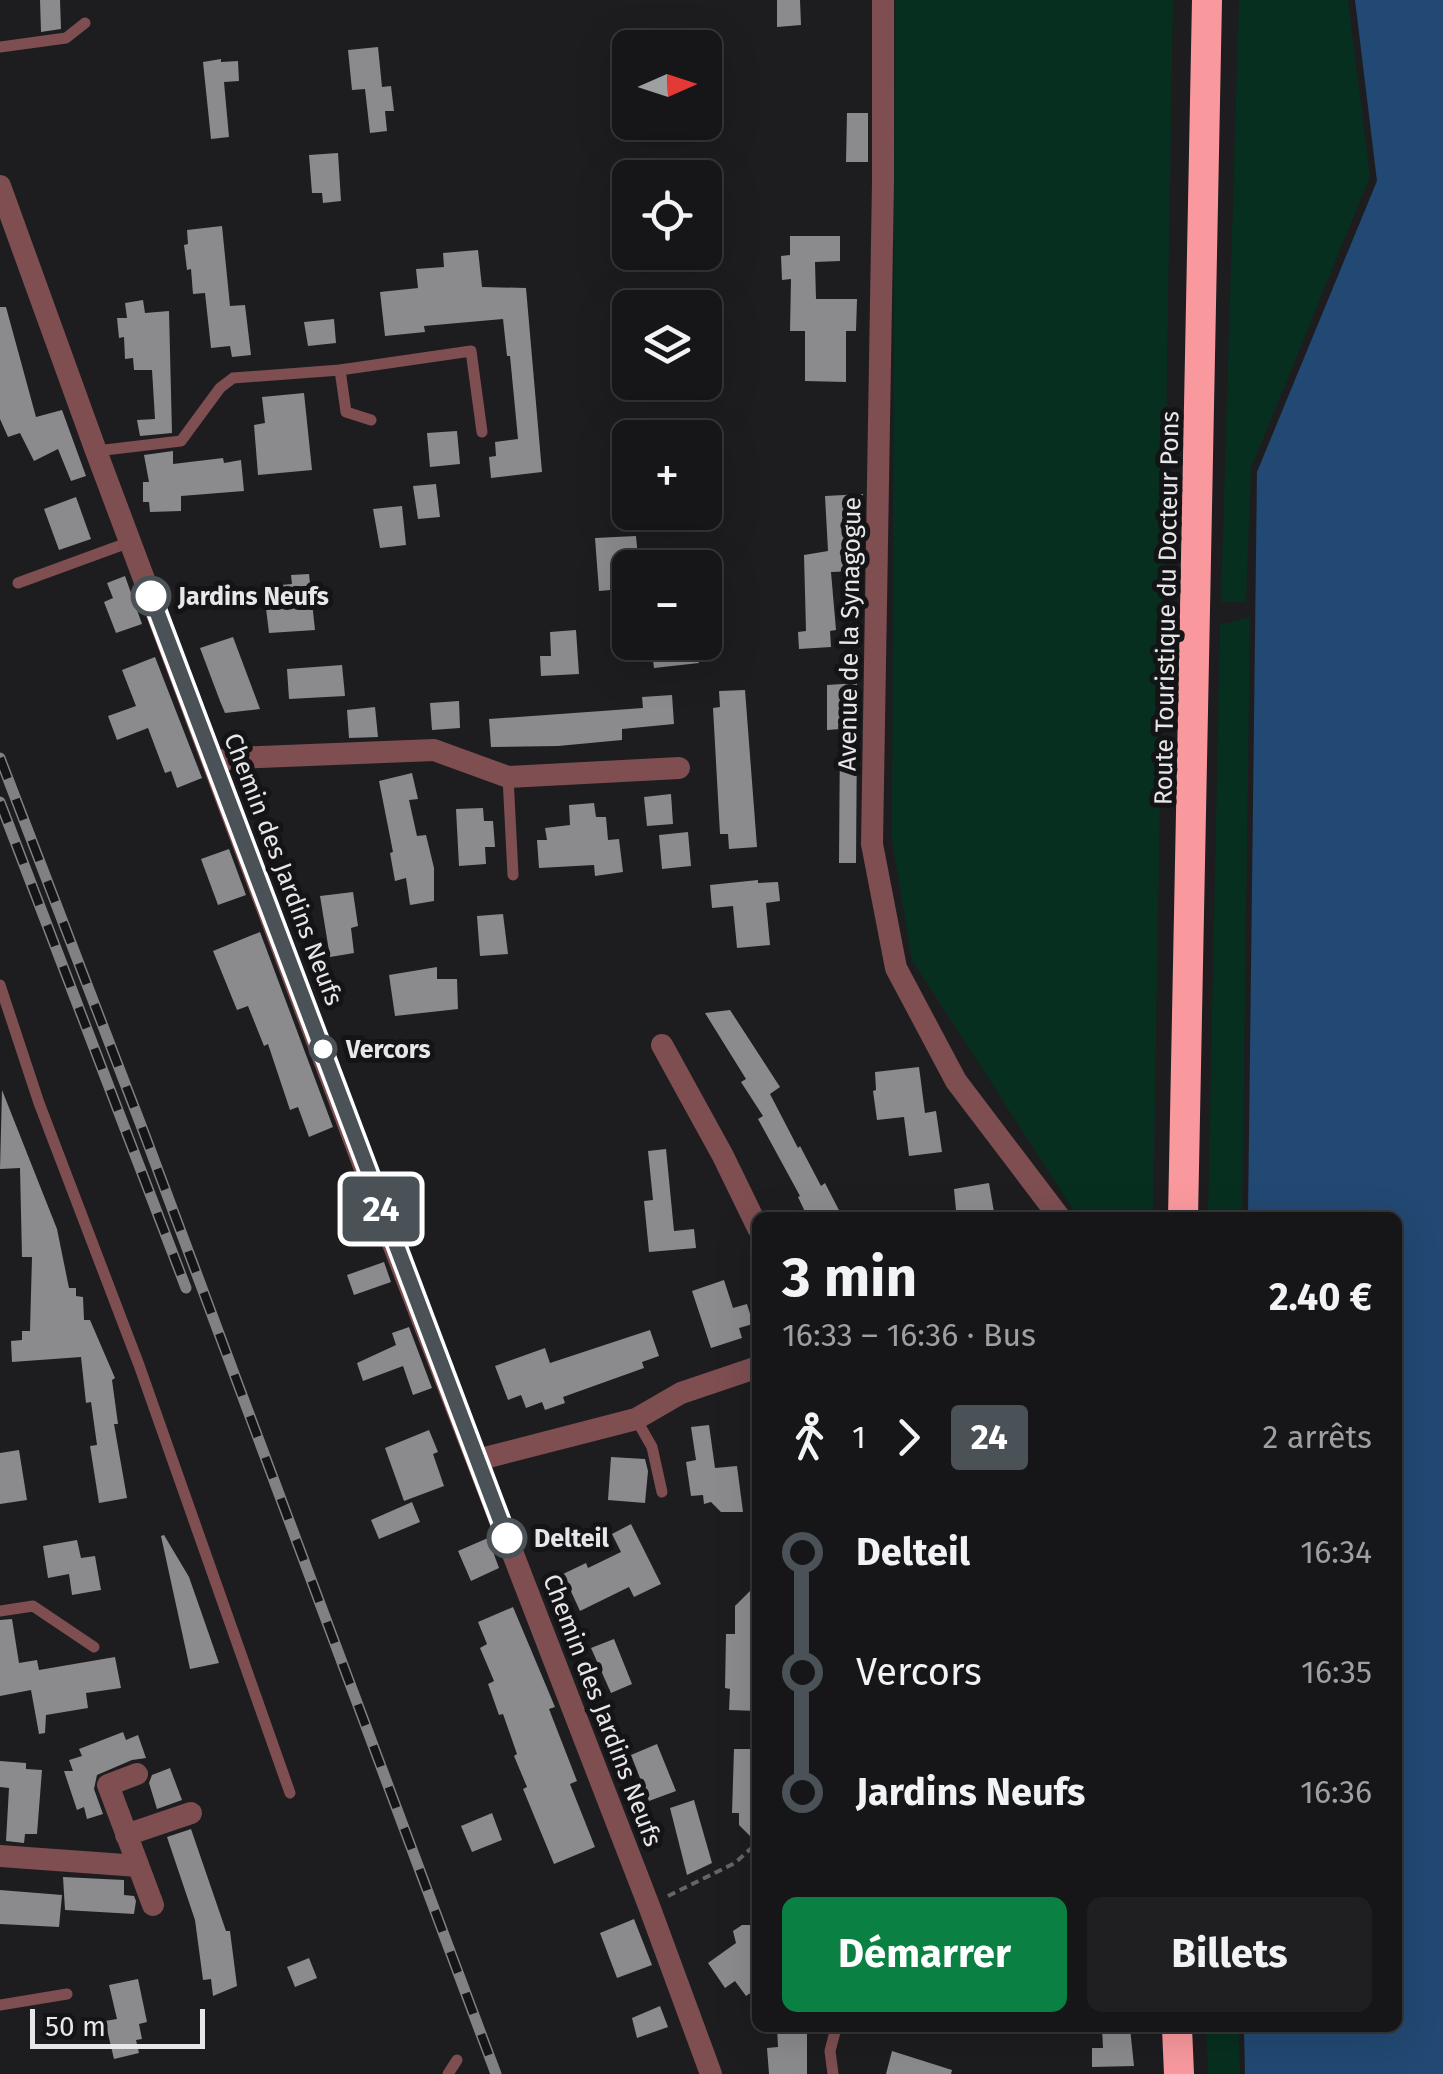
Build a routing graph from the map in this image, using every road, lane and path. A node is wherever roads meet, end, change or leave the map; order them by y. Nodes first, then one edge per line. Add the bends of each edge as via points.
1 (883, 0) edge
2 (1208, 0) edge
3 (85, 23) dead end
4 (0, 47) edge
5 (0, 186) edge
6 (8, 233) edge
7 (340, 370) junction
8 (371, 420) dead end
9 (482, 432) dead end
10 (96, 452) junction
11 (130, 542) junction
12 (18, 583) dead end
13 (214, 762) junction
14 (679, 768) dead end
15 (508, 777) junction
16 (513, 875) dead end
17 (0, 985) edge
18 (662, 1044) dead end
19 (1055, 1212) edge
20 (1183, 1212) edge
21 (752, 1216) edge
22 (752, 1370) edge
23 (636, 1419) junction
24 (478, 1460) junction
25 (662, 1492) dead end
26 (0, 1611) edge
27 (94, 1646) dead end
28 (137, 1774) dead end
29 (290, 1794) dead end
30 (191, 1813) dead end
31 (126, 1834) junction
32 (752, 1847) edge
33 (0, 1856) edge
34 (138, 1866) junction
35 (152, 1904) dead end
36 (650, 1906) junction
37 (67, 1994) dead end
38 (0, 2005) edge
39 (835, 2032) edge
40 (1177, 2032) edge
41 (457, 2060) dead end
42 (448, 2074) edge
43 (711, 2074) edge
44 (833, 2074) edge
45 (1179, 2074) edge

1 - 19 street, Avenue de la Synagogue via 872,844 896,968 956,1081
2 - 20 highway, Route Touristique du Docteur Pons
3 - 4 lane via 66,38
5 - 6 street, Chemin des Jardins Neufs
6 - 10 street, Chemin des Jardins Neufs
7 - 8 lane via 346,412
7 - 9 lane via 471,350
7 - 10 lane via 233,378 181,441
10 - 11 street, Chemin des Jardins Neufs
11 - 12 lane
11 - 13 street, Chemin des Jardins Neufs
13 - 15 street via 434,750
13 - 24 street, Chemin des Jardins Neufs
14 - 15 street
15 - 16 lane
17 - 29 lane
18 - 21 street
22 - 23 street via 681,1393
23 - 24 street
23 - 25 lane via 652,1447
24 - 36 street, Chemin des Jardins Neufs
26 - 27 lane via 33,1606
28 - 31 street via 108,1785
30 - 31 street
31 - 34 street
32 - 36 path
33 - 34 street
34 - 35 street
36 - 43 street, Chemin des Jardins Neufs
37 - 38 lane
39 - 44 lane
40 - 45 highway
41 - 42 lane

